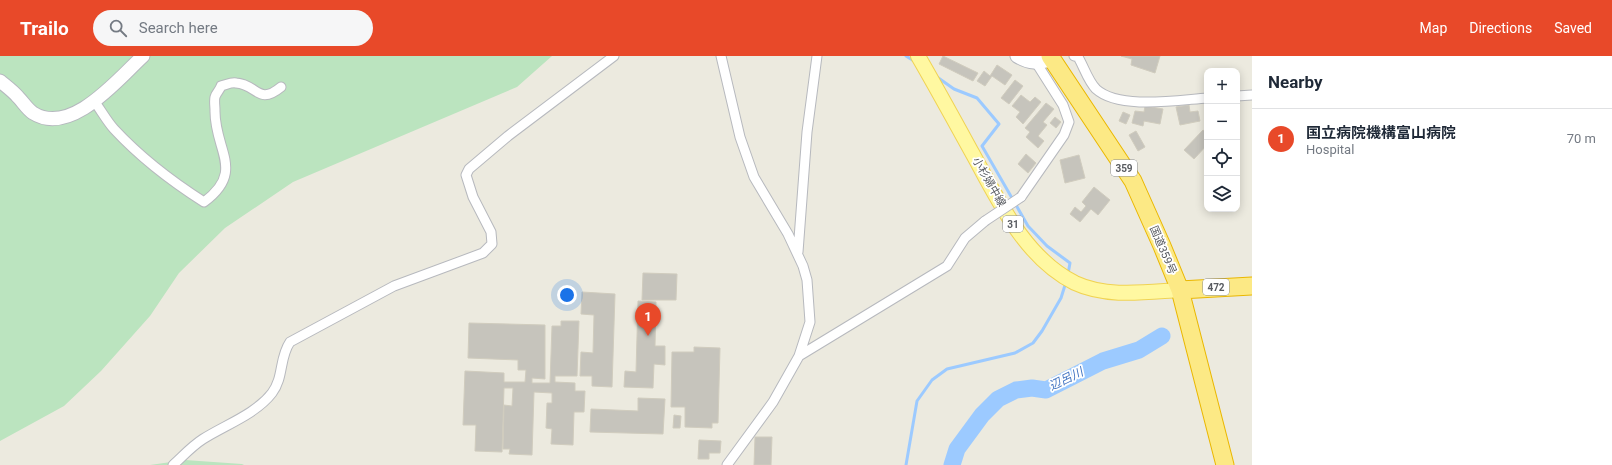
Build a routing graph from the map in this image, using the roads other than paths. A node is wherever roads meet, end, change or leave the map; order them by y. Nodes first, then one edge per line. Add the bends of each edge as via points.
1 (142, 56) edge
2 (614, 56) edge
3 (721, 56) edge
4 (817, 56) edge
5 (918, 56) edge
6 (1017, 56) edge
7 (1074, 56) edge
8 (1050, 59) edge
9 (0, 81) edge
10 (282, 87) dead end
11 (1252, 95) edge
12 (1240, 96) edge
13 (1204, 98) edge
14 (94, 101) junction
15 (798, 254) junction
16 (1252, 286) edge
17 (1180, 290) junction
18 (799, 356) junction
19 (173, 465) edge
20 (727, 465) edge
21 (1225, 465) edge

1 - 14 street
2 - 19 street via 469,168 466,175 491,232 492,244 484,253 394,286 290,342 284,351 278,384 270,395 253,409 202,440
3 - 15 street via 740,137 754,177
4 - 15 street via 807,132
5 - 17 main road, 小杉婦中線 / 31 via 1012,223 1032,250 1051,267 1076,283 1098,290 1126,293
6 - 8 street via 1024,60
7 - 13 street via 1078,57 1095,88 1106,97 1162,102
8 - 17 highway, 国道359号 / 359 via 1133,181
8 - 18 street, bridge via 1069,122 1064,135 1021,197 964,238 947,266
9 - 14 street via 33,113 48,118 78,112
10 - 14 street via 274,93 260,95 241,83 234,82 221,86 215,98 215,122 227,167 226,177 214,195 204,202 170,180 136,151 114,130
11 - 12 street
15 - 18 street via 807,280 810,322
16 - 17 highway, 472
17 - 21 highway, 国道359号 / 359
18 - 20 street via 773,402

